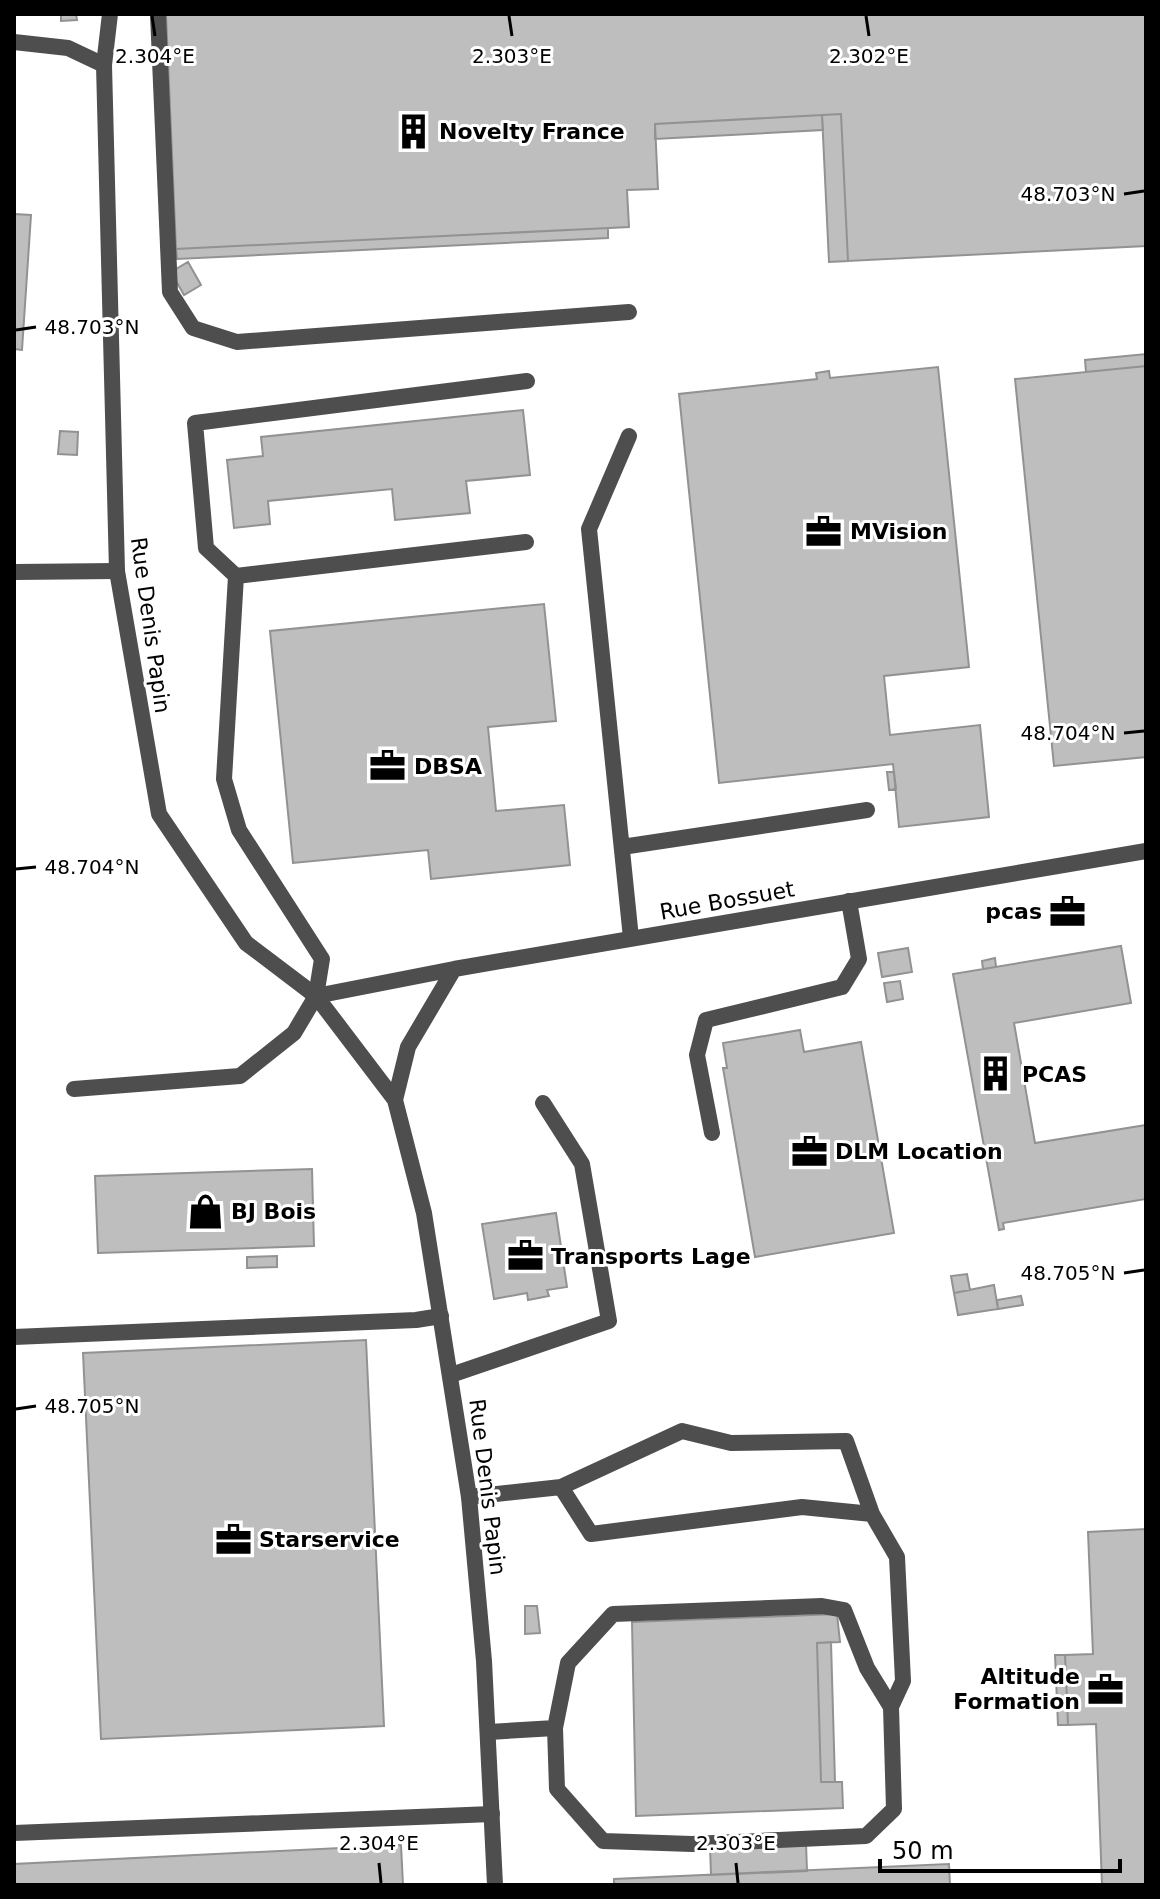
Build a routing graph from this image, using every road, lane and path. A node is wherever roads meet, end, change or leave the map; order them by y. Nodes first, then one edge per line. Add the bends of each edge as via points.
1 (110, 14) edge
2 (158, 14) edge
3 (14, 42) edge
4 (104, 65) junction
5 (629, 312) dead end
6 (527, 381) dead end
7 (629, 436) dead end
8 (526, 542) dead end
9 (117, 571) junction
10 (14, 572) edge
11 (236, 576) junction
12 (867, 810) dead end
13 (622, 847) junction
14 (1146, 851) edge
15 (849, 901) junction
16 (631, 938) junction
17 (454, 969) junction
18 (316, 996) junction
19 (74, 1089) dead end
20 (395, 1100) junction
21 (543, 1103) dead end
22 (712, 1133) dead end
23 (441, 1316) junction
24 (14, 1337) edge
25 (451, 1375) junction
26 (561, 1487) junction
27 (469, 1497) junction
28 (872, 1514) junction
29 (891, 1707) junction
30 (555, 1728) junction
31 (489, 1732) junction
32 (492, 1814) junction
33 (14, 1833) edge
34 (495, 1885) edge

1 - 4 street, Rue Denis Papin
2 - 5 street via 170,292 193,328 237,342
3 - 4 street via 68,48
4 - 9 street, Rue Denis Papin
6 - 11 street via 195,423 206,548
7 - 13 street via 589,529
8 - 11 street
9 - 10 street
9 - 18 street, Rue Denis Papin via 159,814 246,943
11 - 18 street via 224,779 239,830 322,959
12 - 13 street
13 - 16 street
14 - 15 street, Rue Bossuet
15 - 16 street, Rue Bossuet
15 - 22 street via 859,959 842,987 706,1020 697,1055
16 - 17 street, Rue Bossuet
17 - 18 street, Rue Bossuet
17 - 20 street, Rue Denis Papin via 408,1047
18 - 19 street via 294,1033 240,1076
18 - 20 street, Rue Denis Papin
20 - 23 street, Rue Denis Papin via 424,1213
21 - 25 street via 582,1164 609,1321
23 - 24 street
23 - 25 street, Rue Denis Papin
25 - 27 street, Rue Denis Papin
26 - 27 street
26 - 28 street via 591,1534 802,1507
26 - 28 street via 682,1431 731,1443 846,1441
27 - 31 street, Rue Denis Papin
28 - 29 street via 897,1557 903,1681
29 - 30 street via 867,1668 844,1610 822,1606 613,1614 568,1663
29 - 30 street via 894,1809 866,1836 692,1844 603,1841 557,1789
30 - 31 street
31 - 32 street, Rue Denis Papin
32 - 33 street
32 - 34 street, Rue Denis Papin

